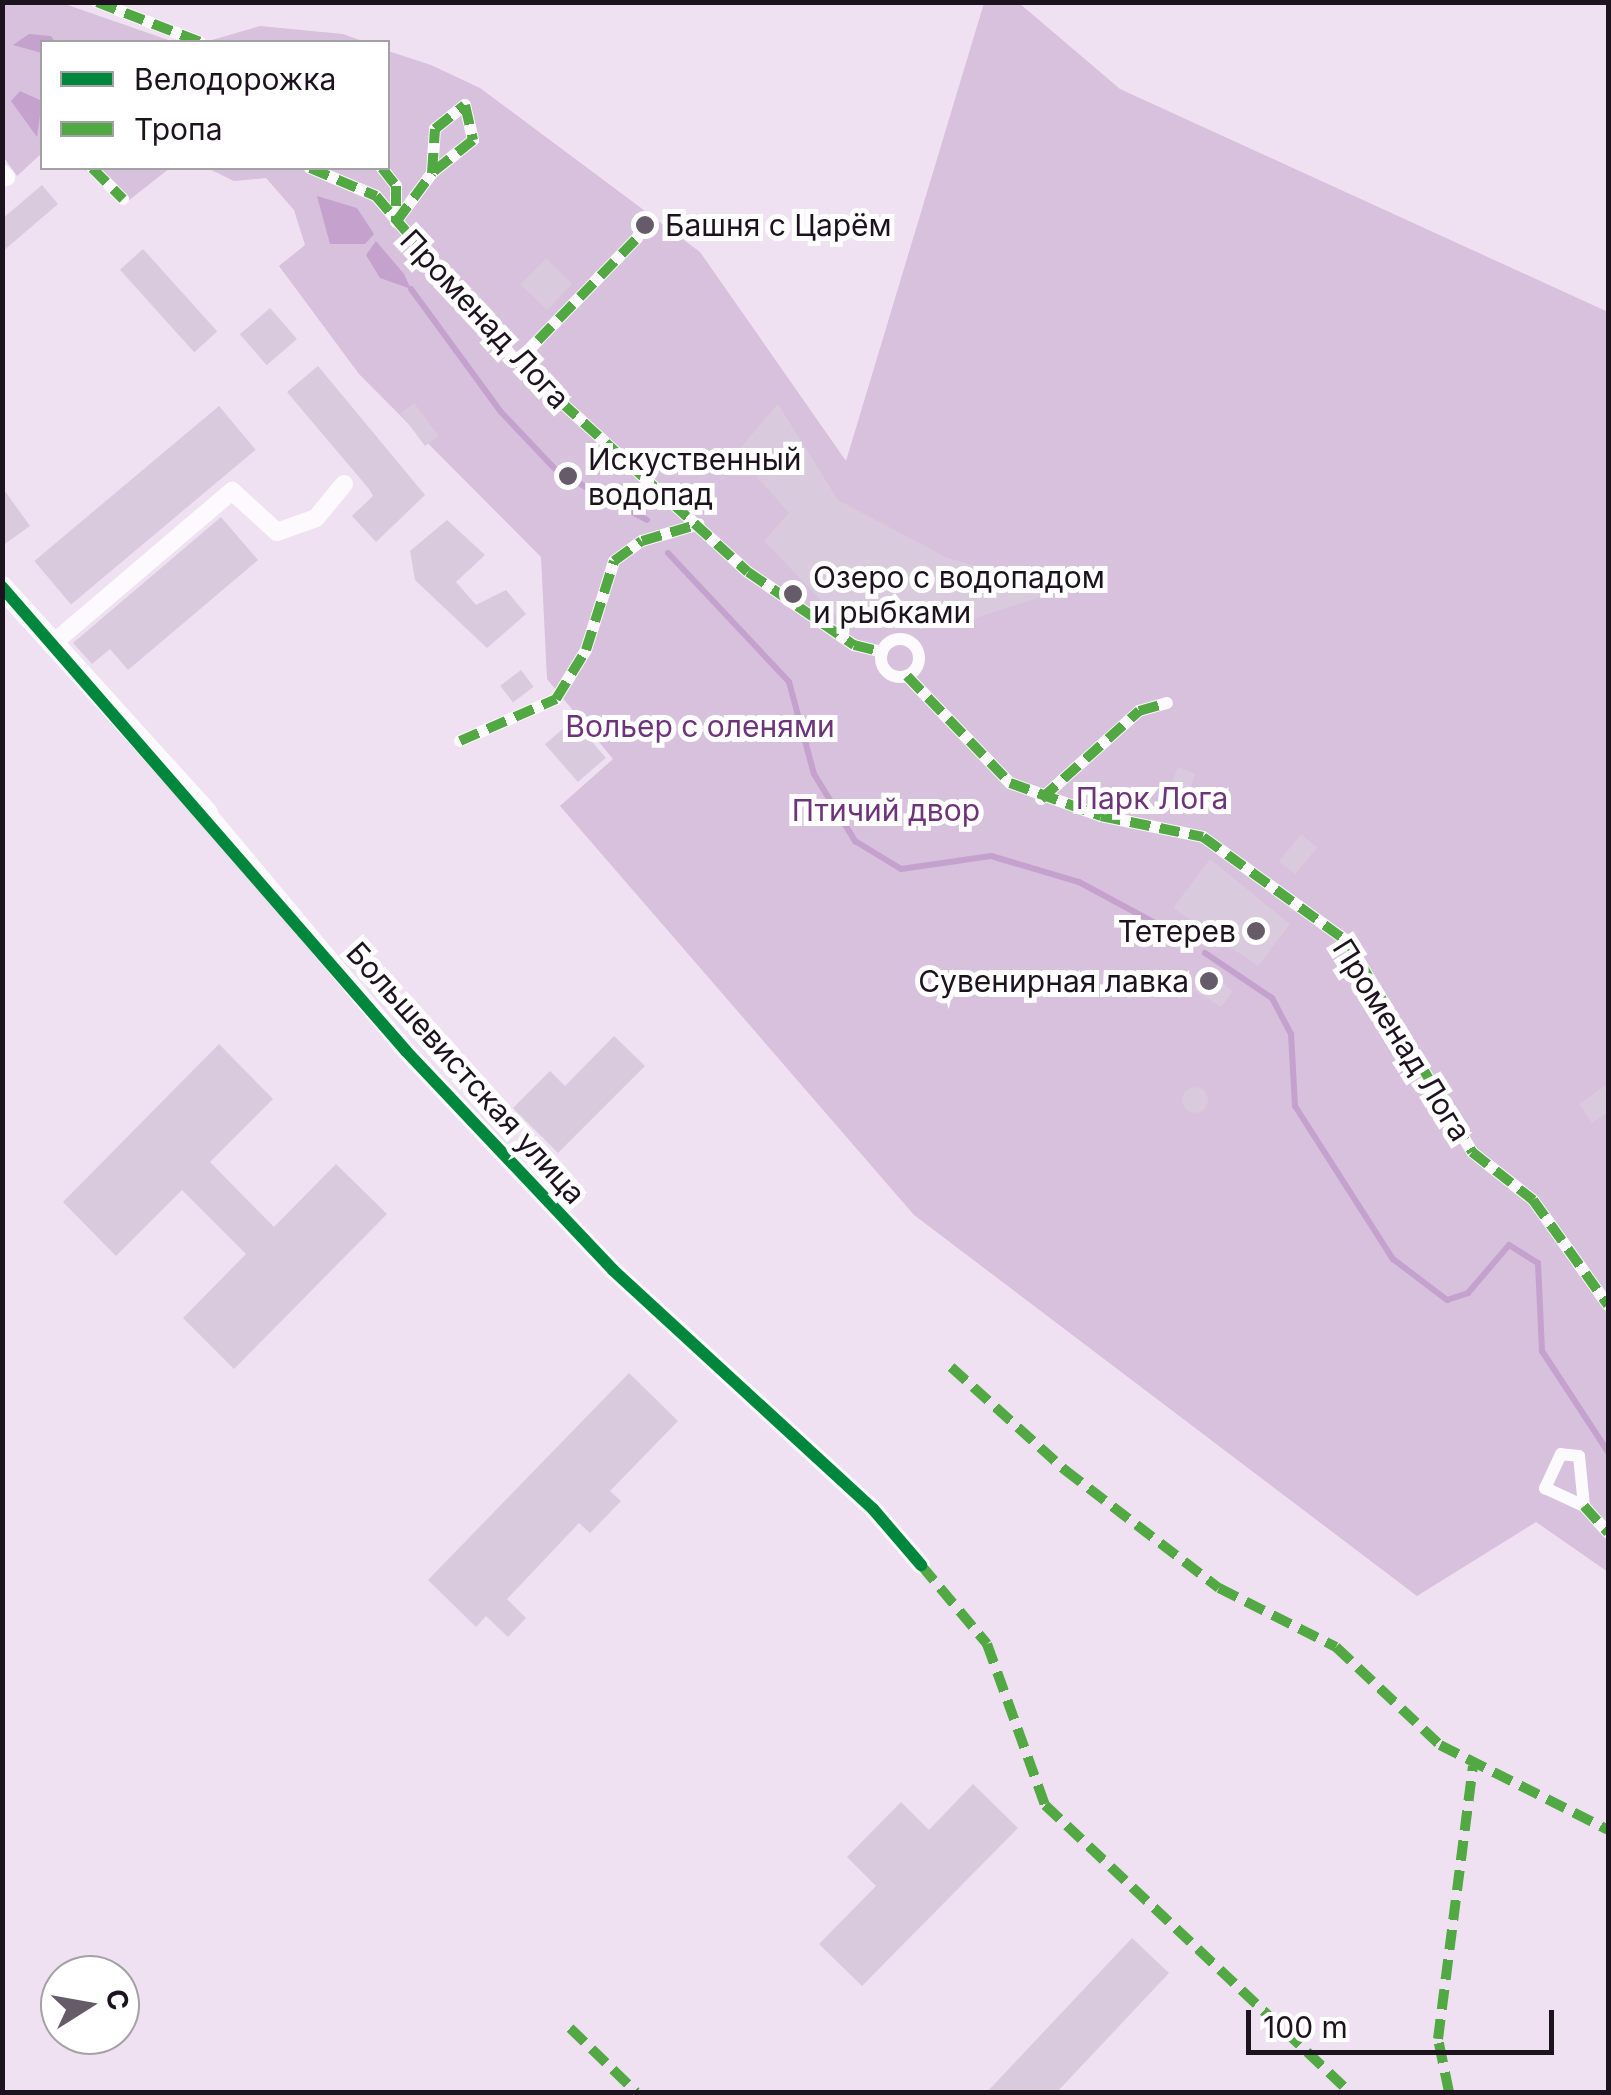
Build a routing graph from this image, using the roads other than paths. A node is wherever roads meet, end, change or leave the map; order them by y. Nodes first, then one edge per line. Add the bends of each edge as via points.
1 (97, 2) edge
2 (195, 40) edge
3 (94, 170) edge
4 (315, 170) edge
5 (384, 170) edge
6 (432, 173) junction
7 (123, 199) dead end
8 (396, 222) junction
9 (636, 238) dead end
10 (517, 362) junction
11 (344, 484) dead end
12 (698, 524) junction
13 (2, 587) edge
14 (51, 644) junction
15 (882, 652) junction
16 (907, 676) junction
17 (1167, 703) dead end
18 (460, 741) dead end
19 (1041, 799) junction
20 (207, 812) joint
21 (1608, 1306) edge
22 (1584, 1506) dead end
23 (1608, 1533) edge
24 (920, 1565) dead end

1 - 2 street
3 - 7 street
4 - 8 street, Променад Лога via 376,196
5 - 8 street via 396,186
6 - 6 street via 435,130 465,105 474,140
6 - 8 street
8 - 10 street, Променад Лога
9 - 10 street
10 - 12 street, Променад Лога
11 - 14 street via 316,518 277,532 232,491
12 - 15 street, Променад Лога via 748,572 854,645
12 - 18 street via 642,541 614,561 586,650 556,698
13 - 14 street, Большевистская улица
14 - 20 street, Большевистская улица
15 - 16 street via 886,671
15 - 16 street via 896,639 914,644 920,660
16 - 19 street, Променад Лога via 1010,783
17 - 19 street via 1140,711
19 - 21 street, Променад Лога via 1203,837 1348,942 1472,1152 1533,1200
20 - 24 street, Большевистская улица via 406,1052 600,1256 873,1508
22 - 23 street

